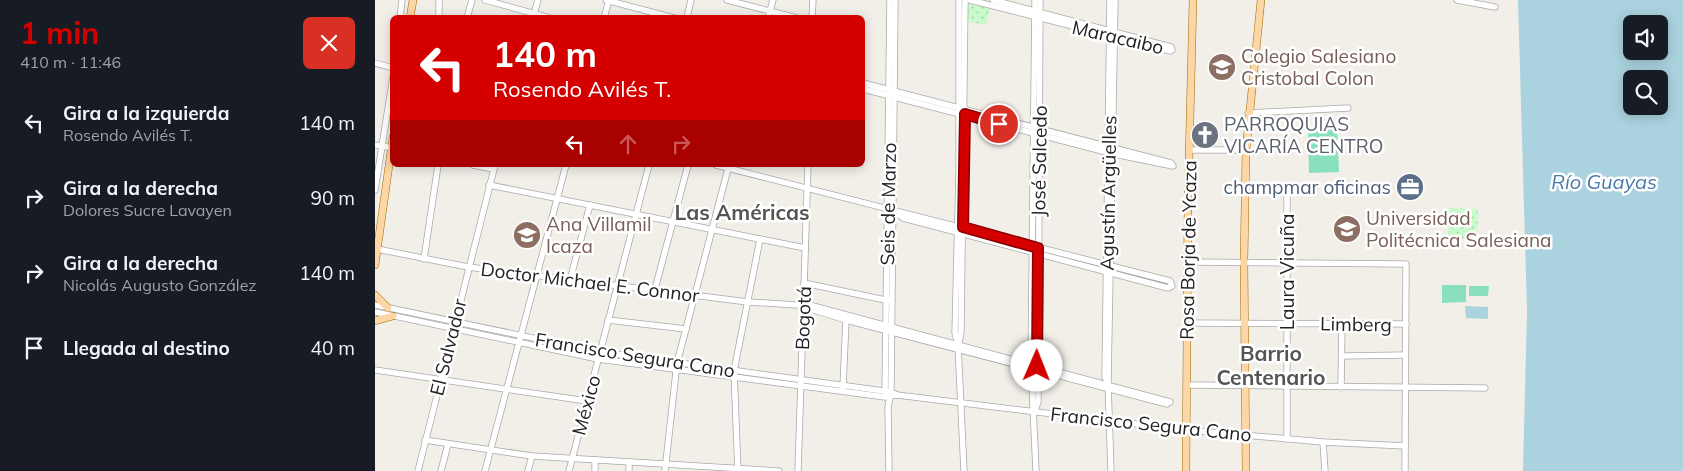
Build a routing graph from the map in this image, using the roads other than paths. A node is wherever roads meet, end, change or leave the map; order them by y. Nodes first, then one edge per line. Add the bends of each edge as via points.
1 (402, 0) edge
2 (413, 0) edge
3 (439, 0) edge
4 (472, 0) edge
5 (485, 0) edge
6 (538, 0) edge
7 (608, 0) edge
8 (691, 0) edge
9 (727, 0) edge
10 (773, 0) edge
11 (813, 0) edge
12 (890, 0) edge
13 (895, 0) edge
14 (959, 0) edge
15 (965, 0) edge
16 (970, 0) edge
17 (993, 0) edge
18 (1035, 0) edge
19 (1040, 0) edge
20 (1110, 0) edge
21 (1115, 0) edge
22 (1193, 0) edge
23 (1261, 0) edge
24 (1457, 0) edge
25 (1495, 7) dead end
26 (769, 14) edge
27 (1037, 14) junction
28 (400, 15) edge
29 (410, 15) edge
30 (439, 15) edge
31 (468, 15) edge
32 (534, 15) edge
33 (605, 15) edge
34 (663, 15) edge
35 (688, 15) edge
36 (812, 15) edge
37 (893, 29) junction
38 (1112, 34) junction
39 (962, 53) junction
40 (375, 63) edge
41 (390, 67) edge
42 (865, 84) edge
43 (865, 89) edge
44 (390, 91) edge
45 (893, 94) junction
46 (1348, 108) dead end
47 (962, 112) junction
48 (1249, 113) junction
49 (1037, 131) junction
50 (378, 145) edge
51 (1189, 150) junction
52 (1246, 150) junction
53 (1112, 151) junction
54 (390, 161) edge
55 (438, 167) edge
56 (494, 167) edge
57 (565, 167) edge
58 (648, 167) edge
59 (687, 167) edge
60 (729, 167) edge
61 (808, 167) edge
62 (489, 185) junction
63 (807, 189) junction
64 (375, 190) edge
65 (1287, 196) dead end
66 (557, 199) junction
67 (590, 205) junction
68 (891, 211) junction
69 (636, 214) junction
70 (672, 222) junction
71 (711, 229) junction
72 (961, 230) junction
73 (760, 239) junction
74 (805, 248) junction
75 (377, 249) junction
76 (1035, 250) junction
77 (425, 259) junction
78 (1244, 261) junction
79 (1187, 262) junction
80 (1287, 262) junction
81 (375, 265) edge
82 (468, 267) junction
83 (1109, 269) junction
84 (537, 276) junction
85 (570, 280) junction
86 (804, 282) junction
87 (617, 286) junction
88 (655, 289) junction
89 (375, 295) edge
90 (694, 295) junction
91 (889, 301) junction
92 (748, 302) junction
93 (375, 305) edge
94 (804, 307) junction
95 (388, 308) junction
96 (375, 312) edge
97 (393, 316) junction
98 (609, 320) junction
99 (846, 320) junction
100 (375, 322) edge
101 (1187, 323) junction
102 (1244, 323) junction
103 (1287, 323) junction
104 (1343, 324) junction
105 (1406, 324) junction
106 (453, 325) junction
107 (889, 328) junction
108 (686, 329) junction
109 (520, 339) junction
110 (958, 348) junction
111 (600, 352) junction
112 (1405, 355) junction
113 (1342, 356) junction
114 (598, 359) junction
115 (677, 363) junction
116 (1034, 367) junction
117 (375, 370) edge
118 (676, 370) junction
119 (734, 371) junction
120 (735, 379) junction
121 (440, 380) junction
122 (801, 383) junction
123 (1186, 385) junction
124 (1245, 386) junction
125 (1287, 386) junction
126 (1108, 387) junction
127 (1341, 387) junction
128 (843, 388) junction
129 (1404, 388) junction
130 (1485, 388) dead end
131 (507, 390) junction
132 (890, 395) junction
133 (587, 401) junction
134 (960, 402) junction
135 (1034, 412) junction
136 (1109, 420) junction
137 (1186, 430) junction
138 (1245, 435) junction
139 (1287, 438) junction
140 (425, 440) junction
141 (1323, 442) junction
142 (448, 444) junction
143 (1405, 446) junction
144 (491, 451) junction
145 (532, 456) junction
146 (573, 458) junction
147 (595, 460) junction
148 (629, 462) junction
149 (665, 464) junction
150 (702, 469) edge
151 (738, 470) edge
152 (418, 471) edge
153 (441, 471) edge
154 (485, 471) edge
155 (528, 471) edge
156 (569, 471) edge
157 (595, 471) edge
158 (629, 471) edge
159 (665, 471) edge
160 (779, 471) edge
161 (798, 471) edge
162 (889, 471) edge
163 (964, 471) edge
164 (1036, 471) edge
165 (1111, 471) edge
166 (1186, 471) edge
167 (1246, 471) edge
168 (1325, 471) edge
169 (1405, 471) edge

1 - 28 street
2 - 29 main road
3 - 30 street
4 - 31 street
5 - 32 street
6 - 32 street
7 - 33 street
7 - 34 street
8 - 35 street
9 - 26 street
10 - 26 street
11 - 36 street
12 - 37 street, Seis de Marzo
13 - 37 street, Seis de Marzo
14 - 39 street
15 - 39 street
16 - 27 street, Maracaibo
17 - 27 street, Maracaibo
18 - 27 street, José Salcedo
19 - 27 street, José Salcedo
20 - 38 street, Agustín Argüelles
21 - 38 street, Agustín Argüelles
22 - 51 main road, Rosa Borja de Ycaza
23 - 48 main road
24 - 25 street
27 - 38 street, Maracaibo
27 - 49 street, José Salcedo
37 - 45 street, Seis de Marzo
38 - 38 street, Maracaibo via 1169,52 1172,50 1171,47
38 - 53 street, Agustín Argüelles
39 - 47 street
40 - 41 street
42 - 45 street
43 - 45 street
44 - 50 street
45 - 47 street
45 - 68 street, Seis de Marzo
46 - 48 street
47 - 49 street
47 - 72 street
48 - 52 main road
49 - 53 street
49 - 76 street, José Salcedo
50 - 64 street
51 - 52 street
51 - 79 main road, Rosa Borja de Ycaza
52 - 78 main road
53 - 53 street via 1173,166 1171,163
53 - 83 street, Agustín Argüelles
54 - 75 main road
55 - 77 street
56 - 62 street, El Salvador
57 - 66 street
58 - 69 street, México
59 - 70 street
60 - 63 street
60 - 71 street
61 - 63 street, Bogotá
62 - 66 street
62 - 82 street, El Salvador
63 - 68 street
63 - 74 street, Bogotá
65 - 80 street, Laura Vicuña
66 - 67 street
66 - 84 street
67 - 69 street
67 - 85 street
68 - 72 street via 903,218
68 - 91 street, Seis de Marzo
69 - 70 street
69 - 87 street, México
70 - 71 street
70 - 88 street
71 - 73 street
71 - 90 street
72 - 76 street
72 - 110 street via 955,333
73 - 74 street
73 - 92 street
74 - 86 street, Bogotá
75 - 77 street, Doctor Michael E. Connor
75 - 81 main road
76 - 83 street
76 - 116 street, José Salcedo
77 - 82 street, Doctor Michael E. Connor
78 - 79 street
78 - 80 street
78 - 102 main road
79 - 101 main road, Rosa Borja de Ycaza
80 - 103 street, Laura Vicuña
80 - 105 street via 1406,264
82 - 84 street, Doctor Michael E. Connor
82 - 106 street, El Salvador
83 - 83 street via 1168,288 1172,286 1170,282
83 - 126 street, Agustín Argüelles via 1105,377
84 - 85 street, Doctor Michael E. Connor
84 - 109 street
85 - 87 street, Doctor Michael E. Connor
86 - 91 street
86 - 94 street, Bogotá
87 - 88 street, Doctor Michael E. Connor
87 - 98 street, México
88 - 90 street, Doctor Michael E. Connor
89 - 95 main road
90 - 92 street, Doctor Michael E. Connor
90 - 108 street
91 - 107 street, Seis de Marzo
92 - 94 street, Doctor Michael E. Connor
92 - 119 street
93 - 95 street, Francisco Segura Cano
94 - 99 street, Doctor Michael E. Connor
94 - 107 street, Doctor Michael E. Connor via 813,306
94 - 122 street, Bogotá
95 - 106 street, Francisco Segura Cano
96 - 97 street, Francisco Segura Cano
97 - 100 main road
97 - 106 street, Francisco Segura Cano
98 - 108 street
98 - 111 street, México
99 - 107 street, Doctor Michael E. Connor
99 - 128 street
101 - 102 street, Limberg
101 - 123 main road, Rosa Borja de Ycaza
102 - 103 street, Limberg
102 - 124 main road
103 - 104 street, Limberg
103 - 125 street, Laura Vicuña
104 - 105 street, Limberg
104 - 113 street
105 - 112 street
106 - 109 street, Francisco Segura Cano
106 - 121 street, El Salvador
107 - 110 street, Doctor Michael E. Connor
107 - 132 street, Seis de Marzo
108 - 115 street
109 - 111 street, Francisco Segura Cano
109 - 114 street, Francisco Segura Cano
109 - 131 street
110 - 116 street, Doctor Michael E. Connor
110 - 134 street
111 - 114 street, México
111 - 115 street, Francisco Segura Cano
112 - 113 street
112 - 129 street
113 - 127 street
114 - 118 street, Francisco Segura Cano
114 - 133 street, México
115 - 118 street
115 - 119 street, Francisco Segura Cano
116 - 126 street, Doctor Michael E. Connor
116 - 135 street, José Salcedo
117 - 121 street
118 - 120 street, Francisco Segura Cano
118 - 149 street
119 - 120 street
119 - 122 street, Francisco Segura Cano
120 - 122 street, Francisco Segura Cano
120 - 151 street
121 - 131 street
121 - 140 street, El Salvador
122 - 128 street, Francisco Segura Cano
122 - 161 street, Bogotá
123 - 124 street
123 - 137 main road, Rosa Borja de Ycaza
124 - 125 street
124 - 138 main road
125 - 127 street
125 - 139 street, Laura Vicuña
126 - 126 street, Doctor Michael E. Connor via 1167,404 1170,402
126 - 136 street, Agustín Argüelles
127 - 129 street
128 - 132 street, Francisco Segura Cano
129 - 130 street
129 - 143 street
131 - 133 street
131 - 144 street
132 - 134 street, Francisco Segura Cano
132 - 162 street, Seis de Marzo
133 - 146 street, México
134 - 135 street, Francisco Segura Cano
134 - 163 street
135 - 136 street, Francisco Segura Cano
135 - 164 street, José Salcedo
136 - 137 street, Francisco Segura Cano
136 - 165 street, Agustín Argüelles
137 - 138 street, Francisco Segura Cano
137 - 166 main road, Rosa Borja de Ycaza
138 - 139 street, Francisco Segura Cano
138 - 167 main road
139 - 141 street, Francisco Segura Cano
140 - 142 street
140 - 152 street, El Salvador
141 - 143 street, Francisco Segura Cano
141 - 168 street
142 - 144 street
142 - 153 street
143 - 169 street
144 - 145 street
144 - 154 street
145 - 146 street
145 - 155 street
146 - 147 street
146 - 156 street, México
147 - 148 street
147 - 157 street
148 - 149 street
148 - 158 street
149 - 150 street
149 - 159 street
150 - 151 street
151 - 160 street

